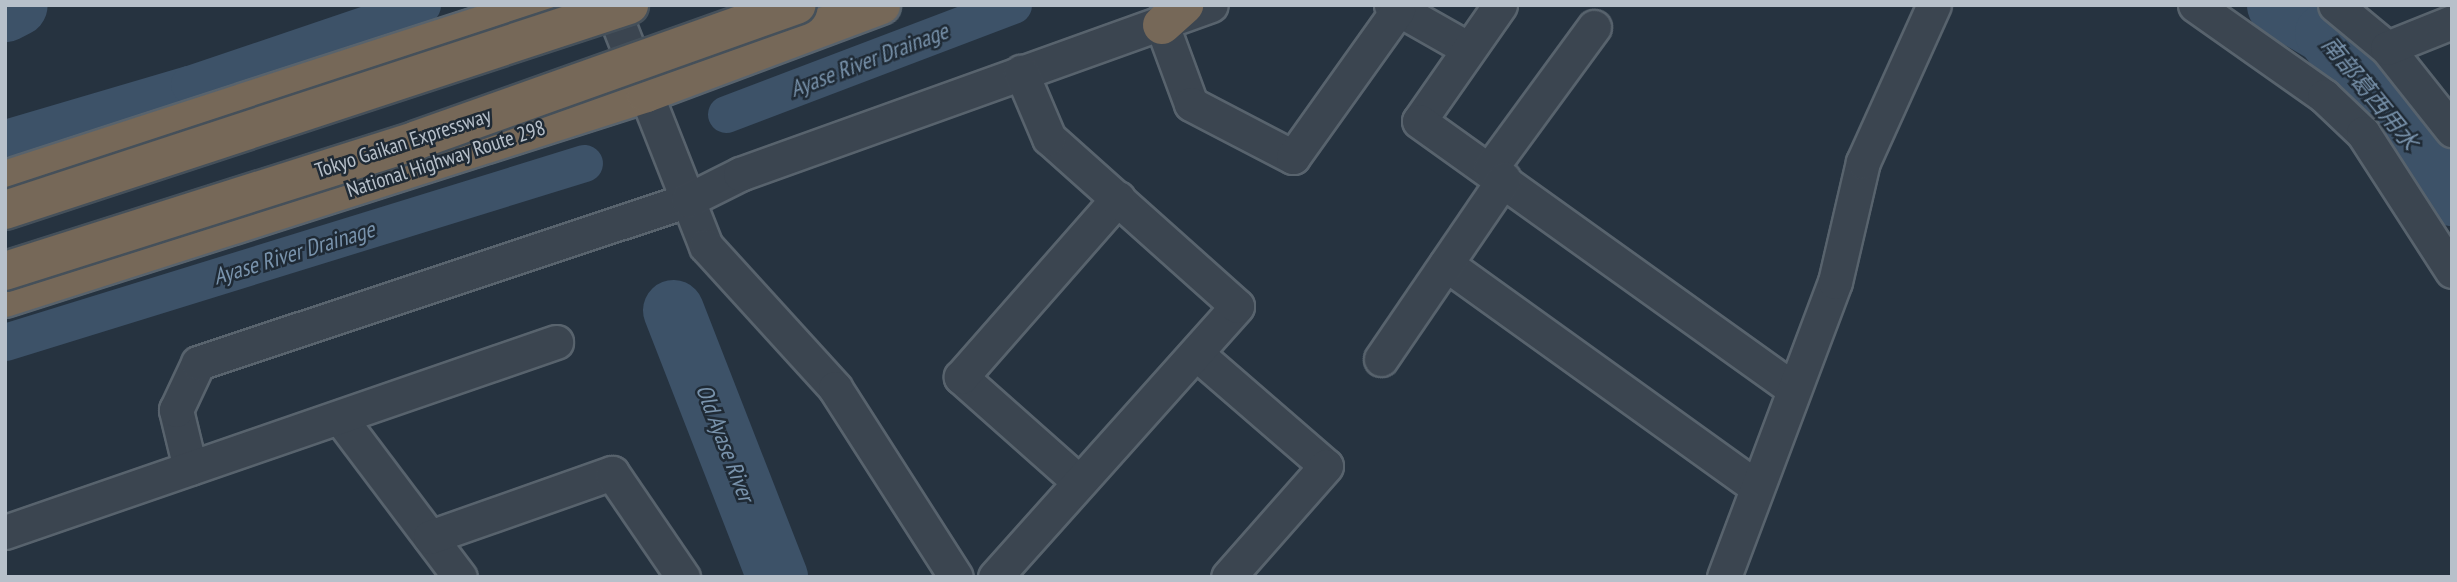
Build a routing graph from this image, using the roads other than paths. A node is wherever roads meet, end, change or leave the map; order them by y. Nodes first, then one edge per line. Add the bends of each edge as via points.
1 (544, 5) edge
2 (611, 5) edge
3 (629, 5) edge
4 (797, 5) edge
5 (881, 5) edge
6 (1212, 5) edge
7 (1500, 5) edge
8 (1934, 5) edge
9 (2195, 5) edge
10 (2335, 5) edge
11 (1395, 8) edge
12 (1173, 15) edge
13 (2452, 22) edge
14 (1594, 27) dead end
15 (1467, 48) junction
16 (2387, 48) junction
17 (1021, 72) junction
18 (646, 93) junction
19 (2452, 130) edge
20 (1497, 174) junction
21 (5, 180) edge
22 (1118, 198) junction
23 (688, 200) junction
24 (5, 210) edge
25 (1446, 264) junction
26 (5, 271) edge
27 (2452, 271) edge
28 (5, 298) edge
29 (556, 342) dead end
30 (1198, 355) junction
31 (1381, 359) dead end
32 (1792, 388) junction
33 (340, 418) junction
34 (190, 468) junction
35 (1078, 481) junction
36 (1756, 487) junction
37 (5, 532) edge
38 (430, 537) junction
39 (460, 577) edge
40 (682, 577) edge
41 (956, 577) edge
42 (995, 577) edge
43 (1228, 577) edge
44 (1724, 577) edge

1 - 21 highway
2 - 18 street
3 - 24 highway, bridge
4 - 26 highway, Tokyo Gaikan Expressway, bridge via 416,140
5 - 18 highway, National Highway Route 298
6 - 12 street
7 - 15 street
8 - 32 street via 1863,162 1838,271
9 - 27 street via 2324,96 2362,133
10 - 16 street
11 - 12 street via 1293,157 1191,104
11 - 15 street
12 - 17 street
13 - 16 street
14 - 20 street
15 - 20 street via 1419,121
16 - 19 street
17 - 22 street via 1049,138
17 - 23 street via 740,174
18 - 23 street
18 - 28 highway, National Highway Route 298
20 - 25 street
20 - 32 street
22 - 30 street via 1237,306
22 - 35 street via 961,377
23 - 34 street via 198,363 176,410
23 - 41 street via 706,246 835,388
25 - 31 street
25 - 36 street
29 - 33 street
30 - 35 street
30 - 43 street via 1326,466
32 - 36 street
33 - 34 street
33 - 38 street
34 - 37 street
35 - 42 street
36 - 44 street
38 - 39 street
38 - 40 street via 612,473

